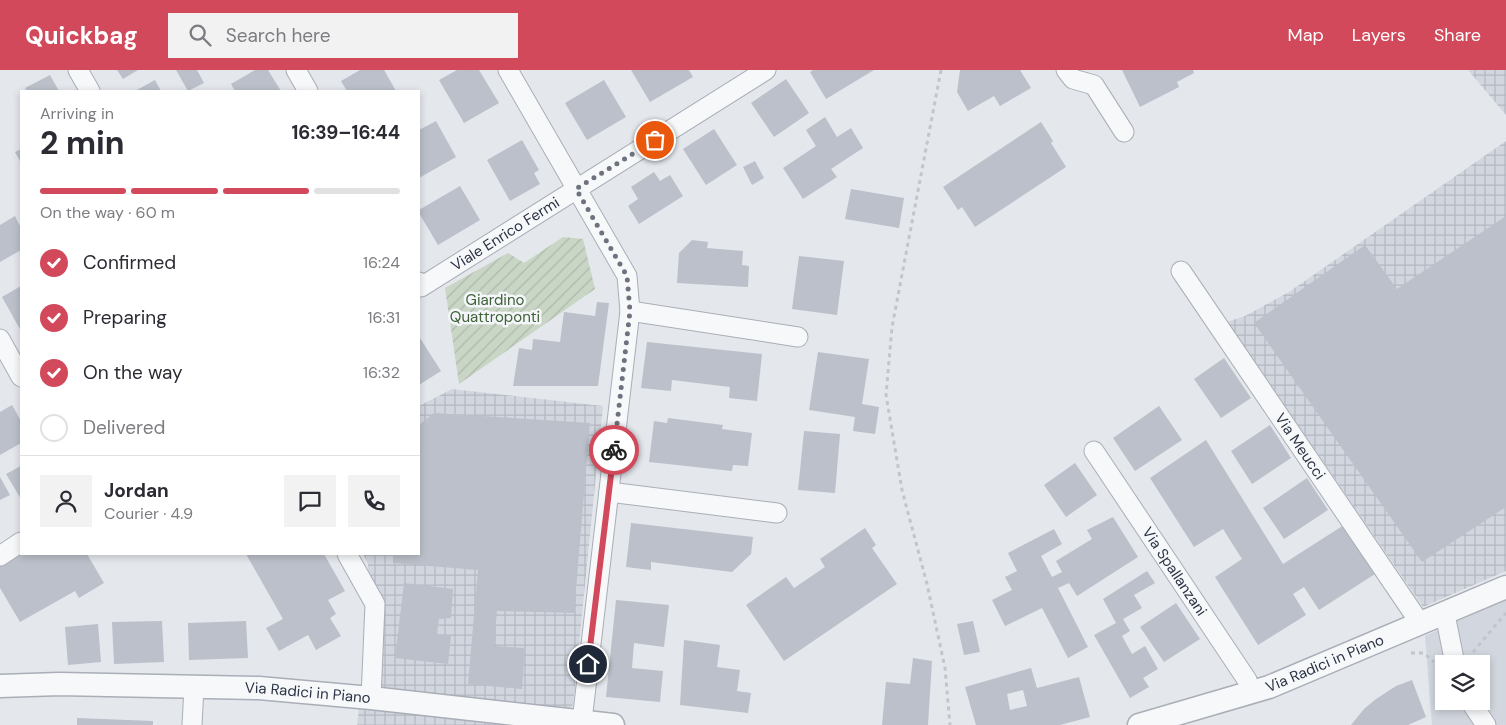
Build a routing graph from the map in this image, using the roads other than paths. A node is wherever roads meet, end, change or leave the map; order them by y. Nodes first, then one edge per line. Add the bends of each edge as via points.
1 (78, 70) edge
2 (296, 70) edge
3 (508, 70) edge
4 (766, 70) edge
5 (1066, 70) edge
6 (89, 90) edge
7 (307, 90) edge
8 (1124, 132) dead end
9 (576, 189) junction
10 (1181, 271) dead end
11 (420, 284) edge
12 (630, 311) junction
13 (798, 337) dead end
14 (0, 339) edge
15 (20, 375) edge
16 (1094, 451) dead end
17 (609, 492) junction
18 (777, 512) dead end
19 (20, 543) edge
20 (348, 555) edge
21 (0, 556) edge
22 (1506, 587) edge
23 (1444, 614) junction
24 (1420, 623) junction
25 (1453, 655) edge
26 (0, 686) edge
27 (194, 687) junction
28 (1251, 693) junction
29 (371, 698) junction
30 (1476, 710) edge
31 (582, 721) junction
32 (192, 725) edge
33 (613, 725) edge
34 (1139, 725) edge
35 (1486, 725) edge

1 - 6 street
2 - 7 street
3 - 9 street
4 - 9 street, Viale Enrico Fermi
5 - 8 street via 1072,79 1094,85
9 - 11 street, Viale Enrico Fermi
9 - 12 street via 627,276
10 - 24 street, Via Meucci
12 - 13 street
12 - 17 street
14 - 15 street
16 - 28 street, Via Spallanzani via 1246,680
17 - 18 street
17 - 31 street
19 - 21 street
20 - 29 street via 375,604
22 - 23 street, Via Radici in Piano
23 - 24 street, Via Radici in Piano
23 - 25 street
24 - 28 street, Via Radici in Piano
26 - 27 street, Via Radici in Piano
27 - 29 street, Via Radici in Piano via 260,688
27 - 32 street
28 - 34 street, Via Radici in Piano
29 - 31 street, Via Radici in Piano
30 - 35 street
31 - 33 street, Via Radici in Piano

